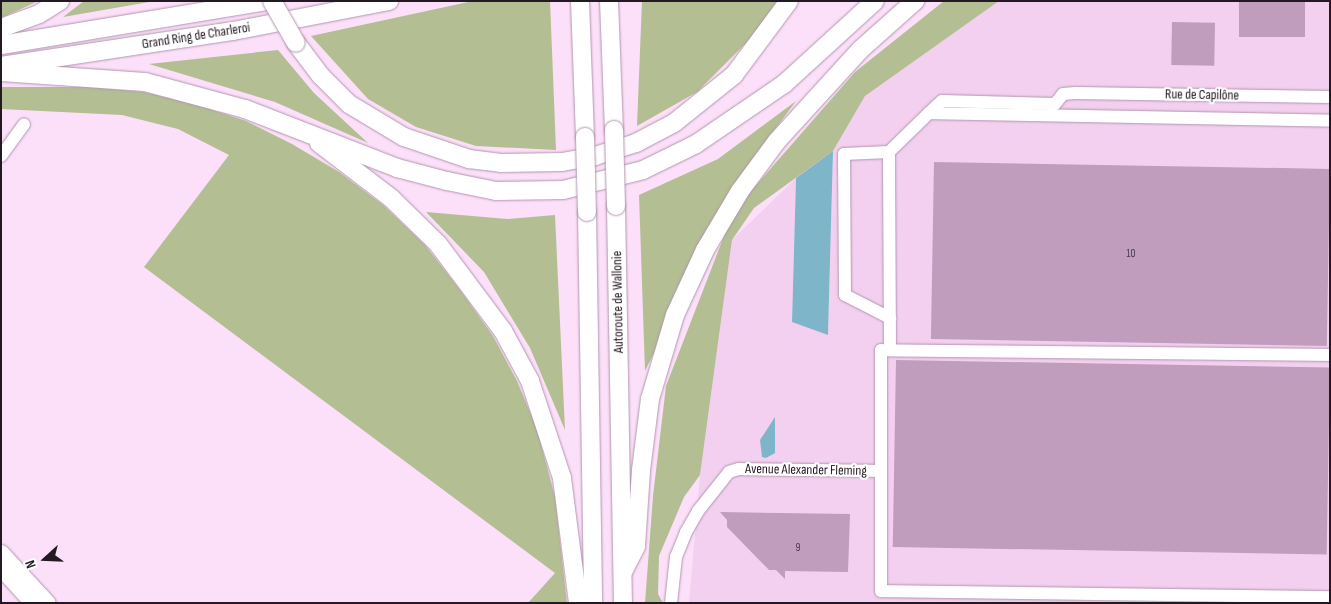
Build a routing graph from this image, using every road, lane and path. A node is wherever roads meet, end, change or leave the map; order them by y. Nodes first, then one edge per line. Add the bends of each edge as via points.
1 (60, 1) edge
2 (266, 1) edge
3 (272, 1) edge
4 (389, 1) edge
5 (580, 1) edge
6 (609, 1) edge
7 (789, 1) edge
8 (875, 1) edge
9 (915, 1) edge
10 (1, 28) edge
11 (1, 45) edge
12 (1, 66) edge
13 (1, 72) edge
14 (1330, 97) edge
15 (929, 113) junction
16 (1330, 121) edge
17 (24, 124) dead end
18 (303, 131) junction
19 (889, 152) junction
20 (1, 156) edge
21 (890, 318) junction
22 (890, 350) junction
23 (1330, 355) edge
24 (881, 471) junction
25 (1, 552) edge
26 (1, 569) edge
27 (623, 572) junction
28 (1330, 597) edge
29 (32, 603) edge
30 (48, 603) edge
31 (578, 603) edge
32 (593, 603) edge
33 (623, 603) edge
34 (671, 603) edge

1 - 10 highway via 39,14
2 - 11 highway, Grand Ring de Charleroi
3 - 7 highway, bridge via 296,43 320,75 349,104 404,137 469,159 501,163 562,162 595,156 636,142 674,123 734,74
4 - 12 highway, Grand Ring de Charleroi via 233,31
5 - 32 highway, Autoroute de Wallonie, bridge
6 - 27 highway, Autoroute de Wallonie, bridge
8 - 18 highway via 784,84 737,118 696,144 643,170 598,183 563,190 496,191 397,168
9 - 27 highway via 860,50 777,141 740,190 705,250 675,315 650,399 636,546
13 - 18 highway via 145,82 245,109
14 - 15 street, Rue de Capilône via 1075,93 1063,94 1055,104 942,101
15 - 16 street
15 - 19 street
17 - 20 street
18 - 31 highway via 392,198 438,244 503,331 530,381 562,478
19 - 21 street
19 - 21 street via 844,154 844,164 845,295
21 - 22 street
22 - 23 street
22 - 24 street via 881,350
24 - 28 street via 881,591
24 - 34 street, Avenue Alexander Fleming via 739,469 729,472 698,510 686,532 676,557
25 - 30 main road
26 - 29 main road
27 - 33 highway, Autoroute de Wallonie

